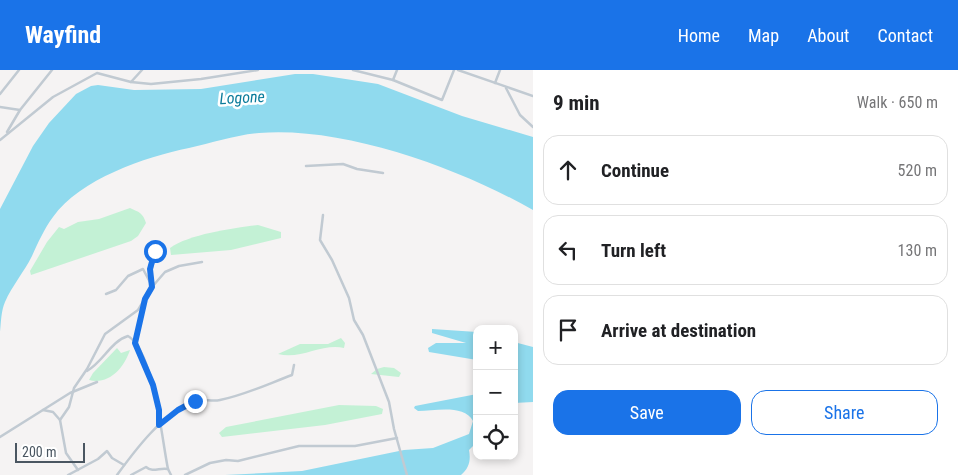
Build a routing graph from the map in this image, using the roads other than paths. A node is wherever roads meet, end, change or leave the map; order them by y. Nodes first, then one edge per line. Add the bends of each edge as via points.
1 (19, 70) edge
2 (52, 70) edge
3 (142, 70) edge
4 (258, 70) edge
5 (353, 70) edge
6 (397, 70) edge
7 (456, 70) edge
8 (500, 70) edge
9 (99, 72) edge
10 (393, 80) junction
11 (131, 82) junction
12 (495, 83) junction
13 (506, 86) junction
14 (0, 94) edge
15 (533, 96) edge
16 (0, 107) edge
17 (20, 110) junction
18 (533, 127) edge
19 (7, 134) junction
20 (0, 140) edge
21 (306, 166) dead end
22 (384, 173) dead end
23 (323, 215) dead end
24 (154, 242) dead end
25 (202, 262) dead end
26 (151, 285) junction
27 (106, 294) dead end
28 (145, 299) junction
29 (135, 343) junction
30 (294, 365) dead end
31 (86, 372) junction
32 (97, 382) dead end
33 (73, 392) junction
34 (43, 410) junction
35 (60, 420) junction
36 (159, 425) junction
37 (0, 437) edge
38 (397, 438) junction
39 (124, 465) junction
40 (78, 470) junction
41 (168, 470) junction
42 (68, 475) edge
43 (117, 475) edge
44 (131, 475) edge
45 (171, 475) edge
46 (185, 475) edge
47 (407, 475) edge

1 - 14 street
2 - 17 street
3 - 11 street
4 - 11 street via 202,80 151,84
5 - 10 street
6 - 10 street
7 - 10 street via 443,100
7 - 12 street
8 - 12 street
9 - 11 street
9 - 19 street via 54,97
12 - 13 street
13 - 15 street
13 - 18 street via 520,114
16 - 17 street
17 - 19 street
19 - 20 street
21 - 22 street via 343,164
23 - 38 street via 320,240 349,298 354,320 390,402
24 - 26 street
25 - 26 street via 170,269
26 - 27 street via 144,269 128,276 116,290
26 - 28 street
28 - 29 street
28 - 31 street via 133,314 105,334
29 - 31 street via 128,336 121,338
29 - 36 street via 153,385
30 - 36 street via 292,375 236,396 195,401
31 - 33 street
32 - 33 street
33 - 34 street
33 - 35 street via 69,407
34 - 35 street via 53,412
34 - 37 street
35 - 40 street via 66,452
36 - 39 street
36 - 41 street
38 - 46 street via 356,446 299,446 246,459 210,463
38 - 47 street
39 - 40 street via 107,451
39 - 43 street
40 - 42 street
41 - 44 street via 146,467
41 - 45 street

